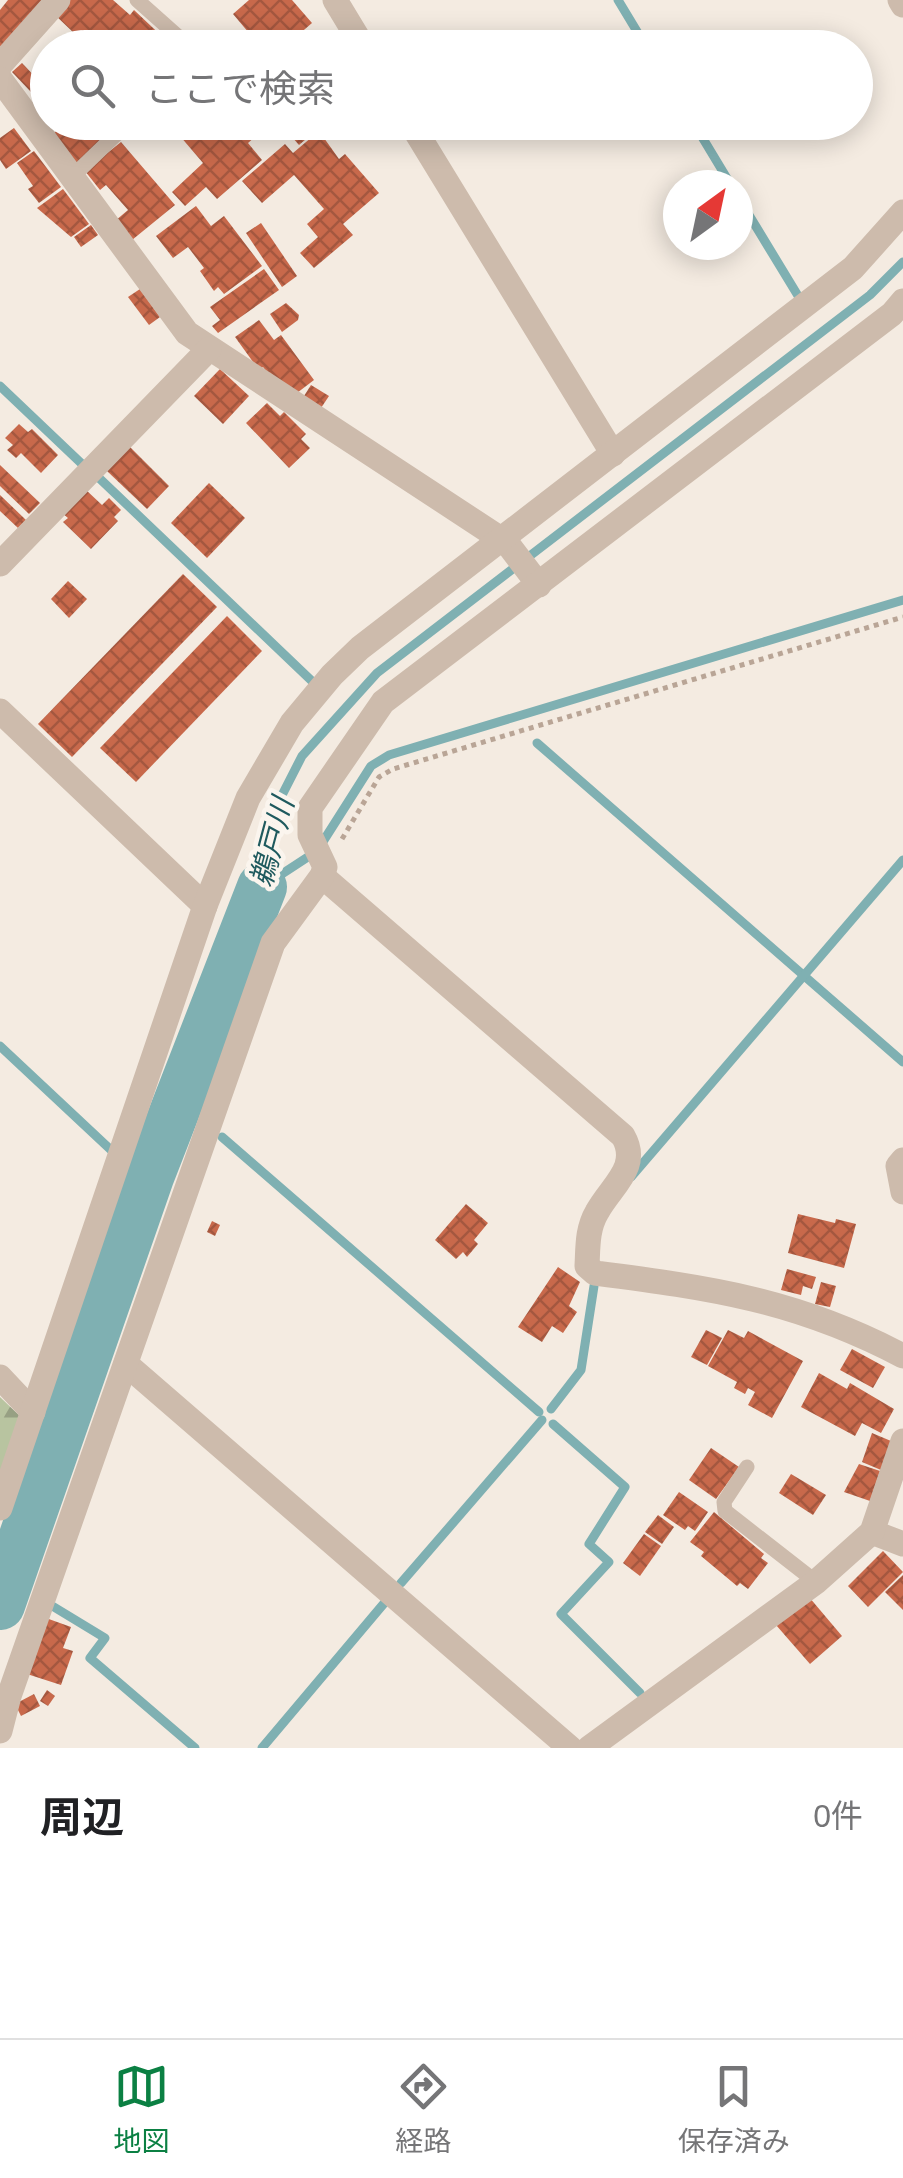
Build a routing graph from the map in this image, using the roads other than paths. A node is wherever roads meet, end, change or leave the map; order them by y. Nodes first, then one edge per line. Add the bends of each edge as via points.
1 (58, 0) edge
2 (138, 0) edge
3 (335, 0) edge
4 (32, 30) edge
5 (171, 30) edge
6 (353, 30) edge
7 (30, 32) edge
8 (0, 66) edge
9 (0, 78) edge
10 (30, 119) edge
11 (45, 140) edge
12 (110, 140) edge
13 (421, 140) edge
14 (72, 177) junction
15 (903, 212) edge
16 (899, 312) edge
17 (209, 350) junction
18 (613, 454) junction
19 (504, 541) junction
20 (0, 564) edge
21 (540, 585) junction
22 (0, 711) edge
23 (324, 868) junction
24 (205, 906) junction
25 (903, 1160) edge
26 (903, 1192) edge
27 (903, 1356) edge
28 (126, 1364) junction
29 (0, 1377) edge
30 (33, 1412) junction
31 (903, 1441) edge
32 (747, 1467) dead end
33 (0, 1508) edge
34 (872, 1532) junction
35 (903, 1544) edge
36 (816, 1582) junction
37 (0, 1731) edge
38 (570, 1748) edge
39 (589, 1748) edge

1 - 4 street
2 - 5 lane
3 - 6 street
7 - 8 street
9 - 10 street
11 - 14 street
12 - 14 lane
13 - 18 street
14 - 17 street via 187,332
15 - 18 street via 853,268
16 - 21 street
17 - 19 street
17 - 20 street
18 - 19 street
19 - 21 street
19 - 24 street via 360,648 292,723 248,798
21 - 23 street via 383,702 310,808 310,835
22 - 24 street
23 - 27 street via 623,1136 630,1164 588,1235 588,1266 595,1272 770,1301 852,1329
23 - 28 street via 273,943
24 - 30 street
25 - 26 street
28 - 37 street
28 - 38 street
29 - 30 street
30 - 33 street
31 - 34 street
32 - 36 lane via 725,1511
34 - 35 street
34 - 36 street
36 - 39 street

